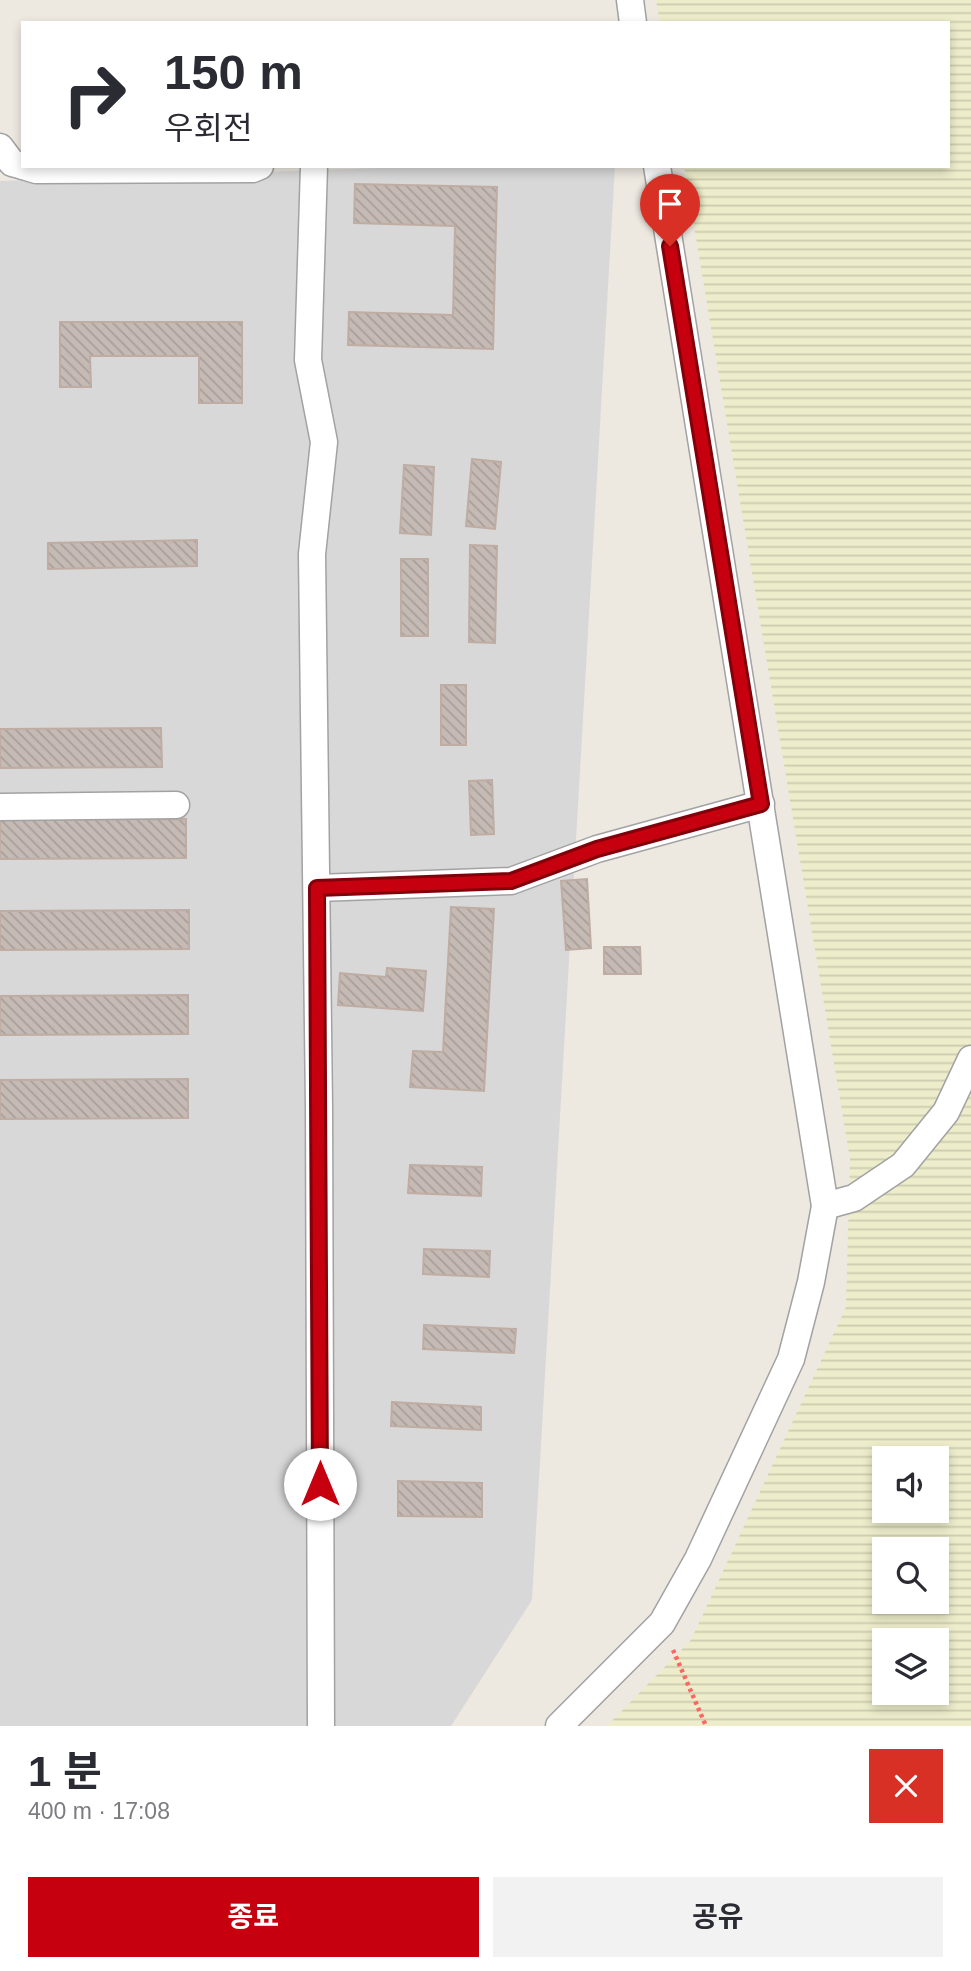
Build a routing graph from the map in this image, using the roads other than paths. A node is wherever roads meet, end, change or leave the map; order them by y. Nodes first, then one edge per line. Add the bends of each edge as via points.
1 (630, 0) edge
2 (633, 21) edge
3 (0, 147) edge
4 (21, 165) edge
5 (30, 168) edge
6 (255, 168) edge
7 (314, 168) edge
8 (657, 168) edge
9 (761, 804) junction
10 (176, 805) dead end
11 (0, 807) edge
12 (317, 888) junction
13 (971, 1059) edge
14 (825, 1206) junction
15 (321, 1726) edge
16 (559, 1726) edge

1 - 2 street
3 - 4 street via 12,163
5 - 6 street
7 - 12 street via 308,360 324,442 313,554
8 - 9 street
9 - 12 street via 597,849 511,881
9 - 14 street
10 - 11 street
12 - 15 street
13 - 14 street via 946,1112 903,1165 854,1198
14 - 16 street via 790,1359 698,1559 662,1623

